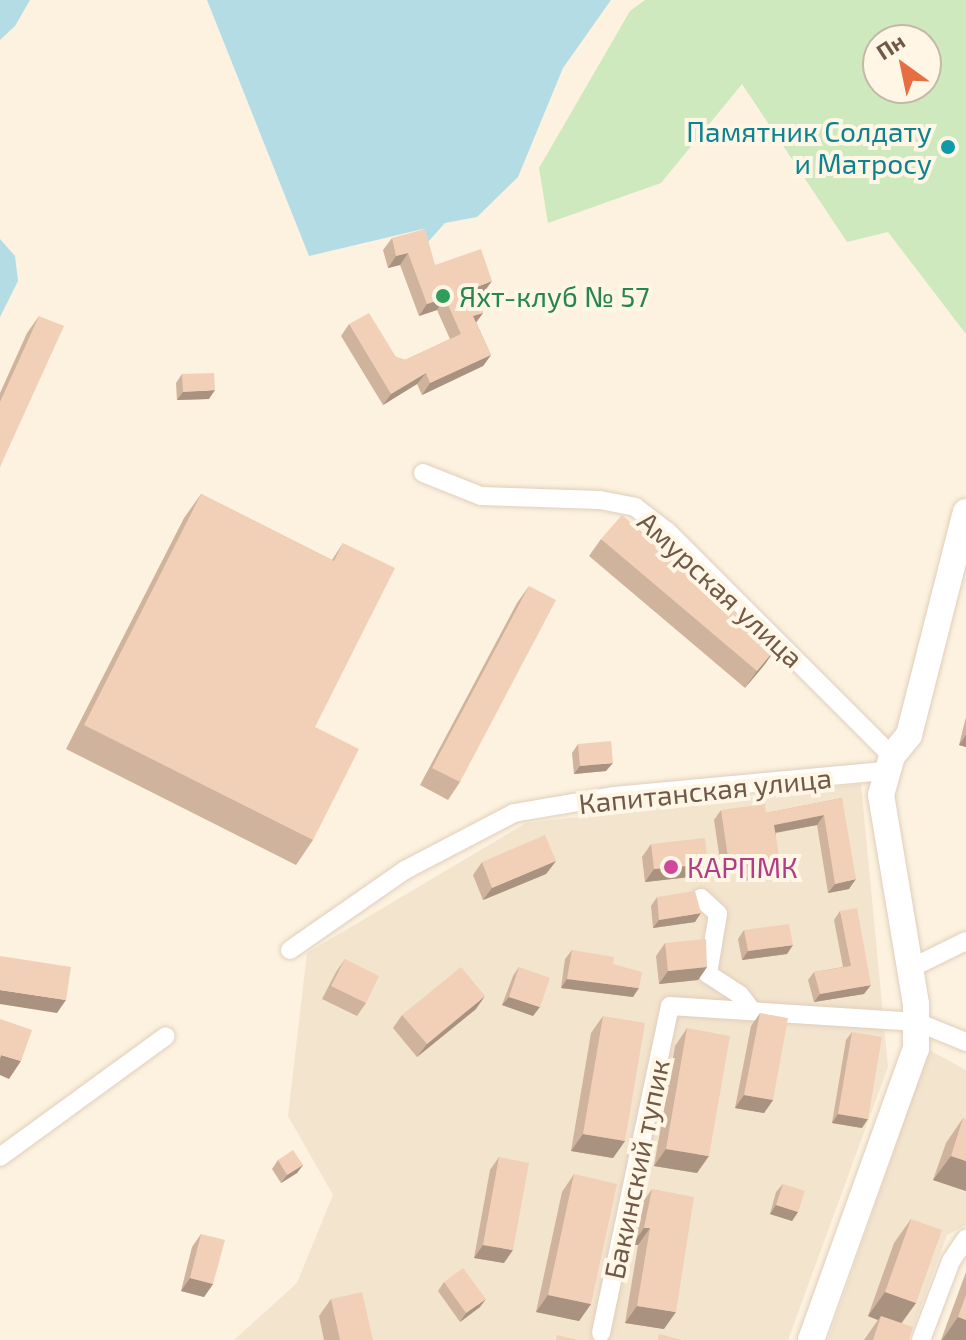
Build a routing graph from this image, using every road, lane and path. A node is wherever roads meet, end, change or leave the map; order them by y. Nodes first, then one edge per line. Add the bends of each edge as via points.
1 (423, 473) dead end
2 (966, 512) edge
3 (889, 764) junction
4 (701, 898) edge
5 (966, 941) edge
6 (290, 950) dead end
7 (911, 968) junction
8 (752, 1011) junction
9 (917, 1022) junction
10 (166, 1036) dead end
11 (966, 1042) edge
12 (0, 1157) edge
13 (966, 1239) edge
14 (601, 1333) dead end
15 (811, 1340) edge
16 (921, 1340) edge

1 - 3 street, Амурская улица via 481,496 600,500 635,507 668,532
2 - 3 main road via 909,735
3 - 6 street, Капитанская улица via 514,813 405,870
3 - 7 main road via 881,795
4 - 8 street via 718,914 708,974 740,995
5 - 7 street
7 - 9 main road
8 - 9 street
8 - 14 street, Бакинский тупик via 670,1006
9 - 11 street
9 - 15 main road via 916,1049
10 - 12 street
13 - 16 street via 951,1261

